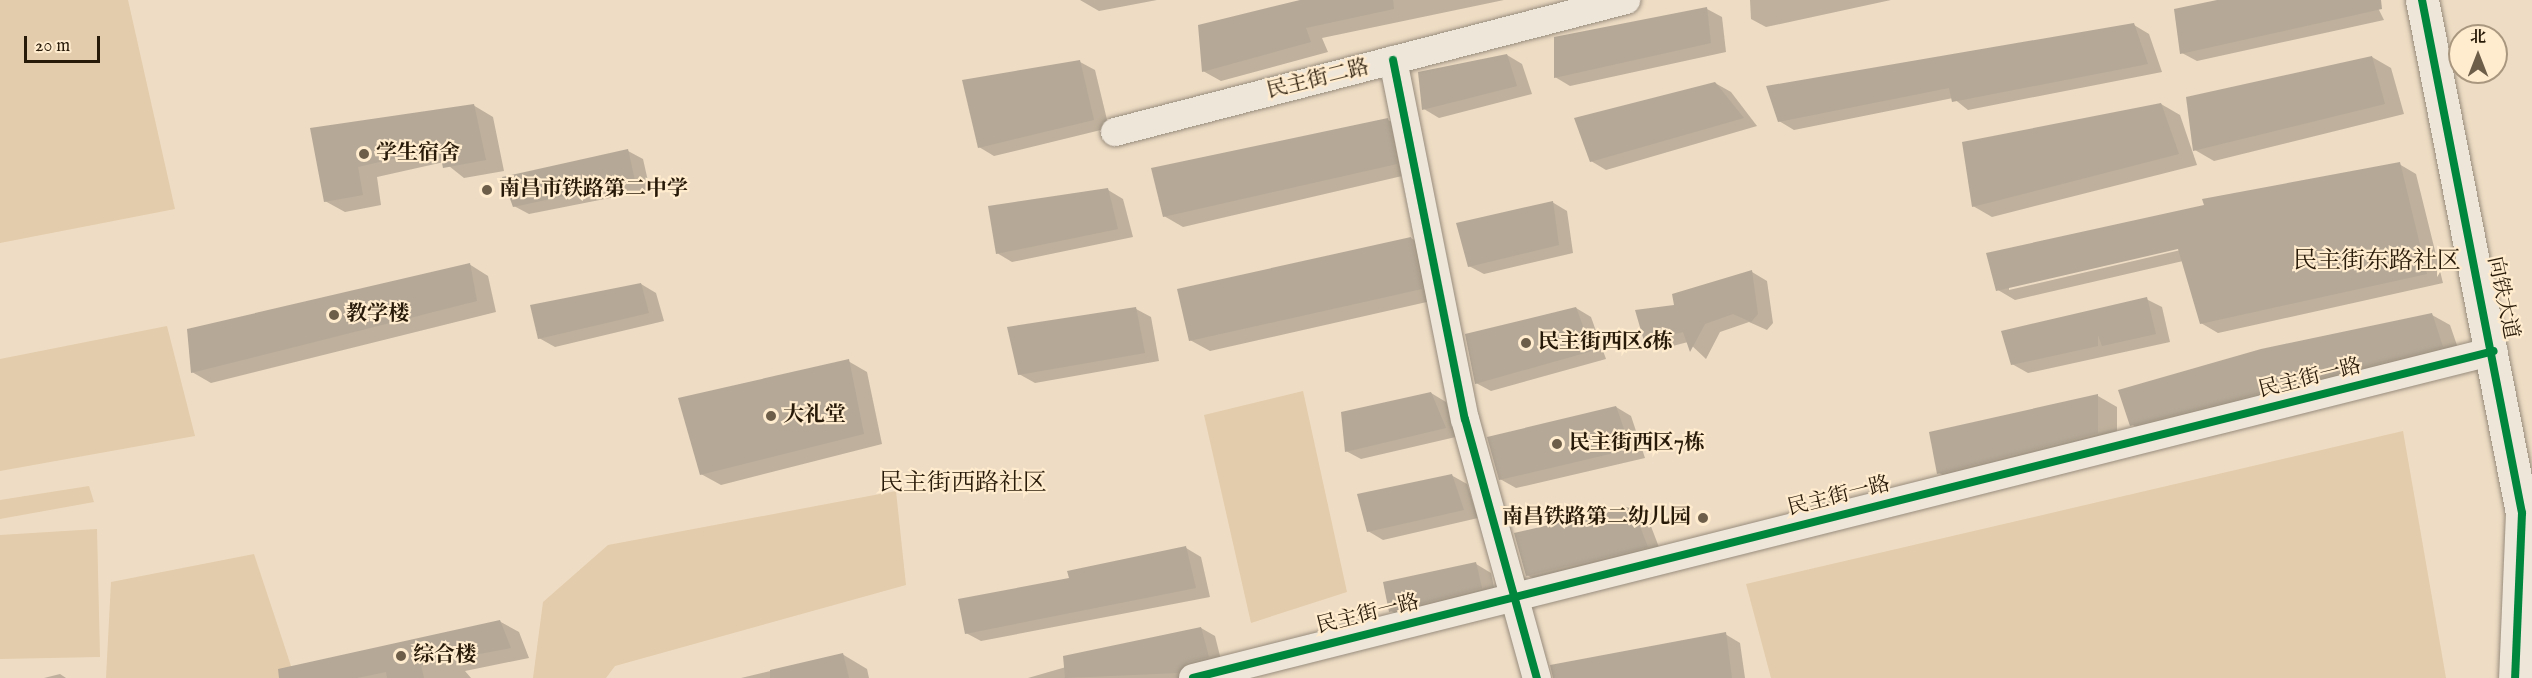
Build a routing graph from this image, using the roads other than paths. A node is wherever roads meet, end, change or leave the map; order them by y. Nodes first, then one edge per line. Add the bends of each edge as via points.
1 (1626, 0) edge
2 (2422, 0) edge
3 (1393, 60) junction
4 (1115, 132) dead end
5 (2494, 351) junction
6 (2527, 521) edge
7 (1512, 598) junction
8 (1193, 678) edge
9 (1537, 678) edge
10 (2515, 678) edge

1 - 3 street, 民主街二路
2 - 5 street, 向铁大道
3 - 4 street, 民主街二路
3 - 7 street via 1465,419
5 - 6 street, 向铁大道
5 - 7 street, 民主街一路
6 - 10 street, 向铁大道
7 - 8 street, 民主街一路
7 - 9 street

